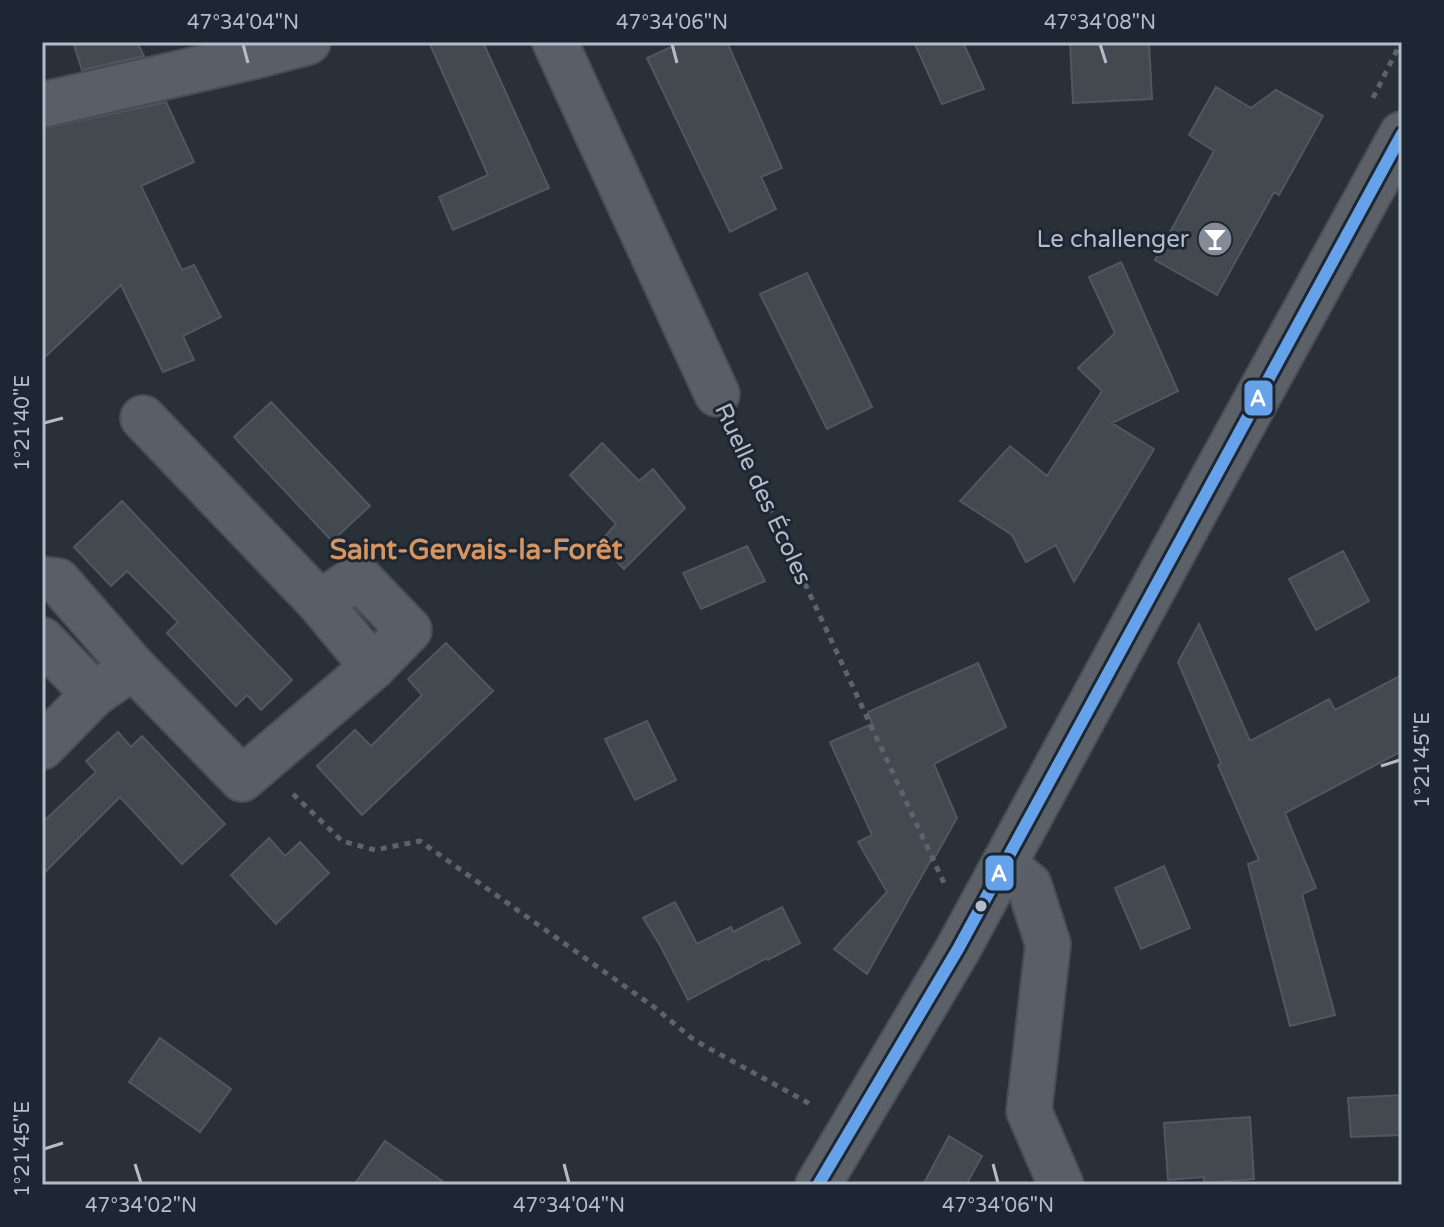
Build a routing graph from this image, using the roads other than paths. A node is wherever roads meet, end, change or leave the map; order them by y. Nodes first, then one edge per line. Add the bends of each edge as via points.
1 (308, 42) edge
2 (555, 42) edge
3 (52, 100) edge
4 (1402, 134) edge
5 (717, 394) road end
6 (143, 418) dead end
7 (42, 579) edge
8 (42, 640) edge
9 (133, 667) junction
10 (94, 694) junction
11 (42, 747) edge
12 (1004, 864) junction
13 (818, 1185) edge
14 (1061, 1185) edge

1 - 3 street
2 - 5 street, Ruelle des Écoles
4 - 12 main road
6 - 9 street via 320,603 358,577 409,630 242,779
7 - 9 street via 58,581
8 - 10 street
9 - 10 street
10 - 11 street
12 - 13 main road
12 - 14 street via 1029,885 1048,944 1029,1111

